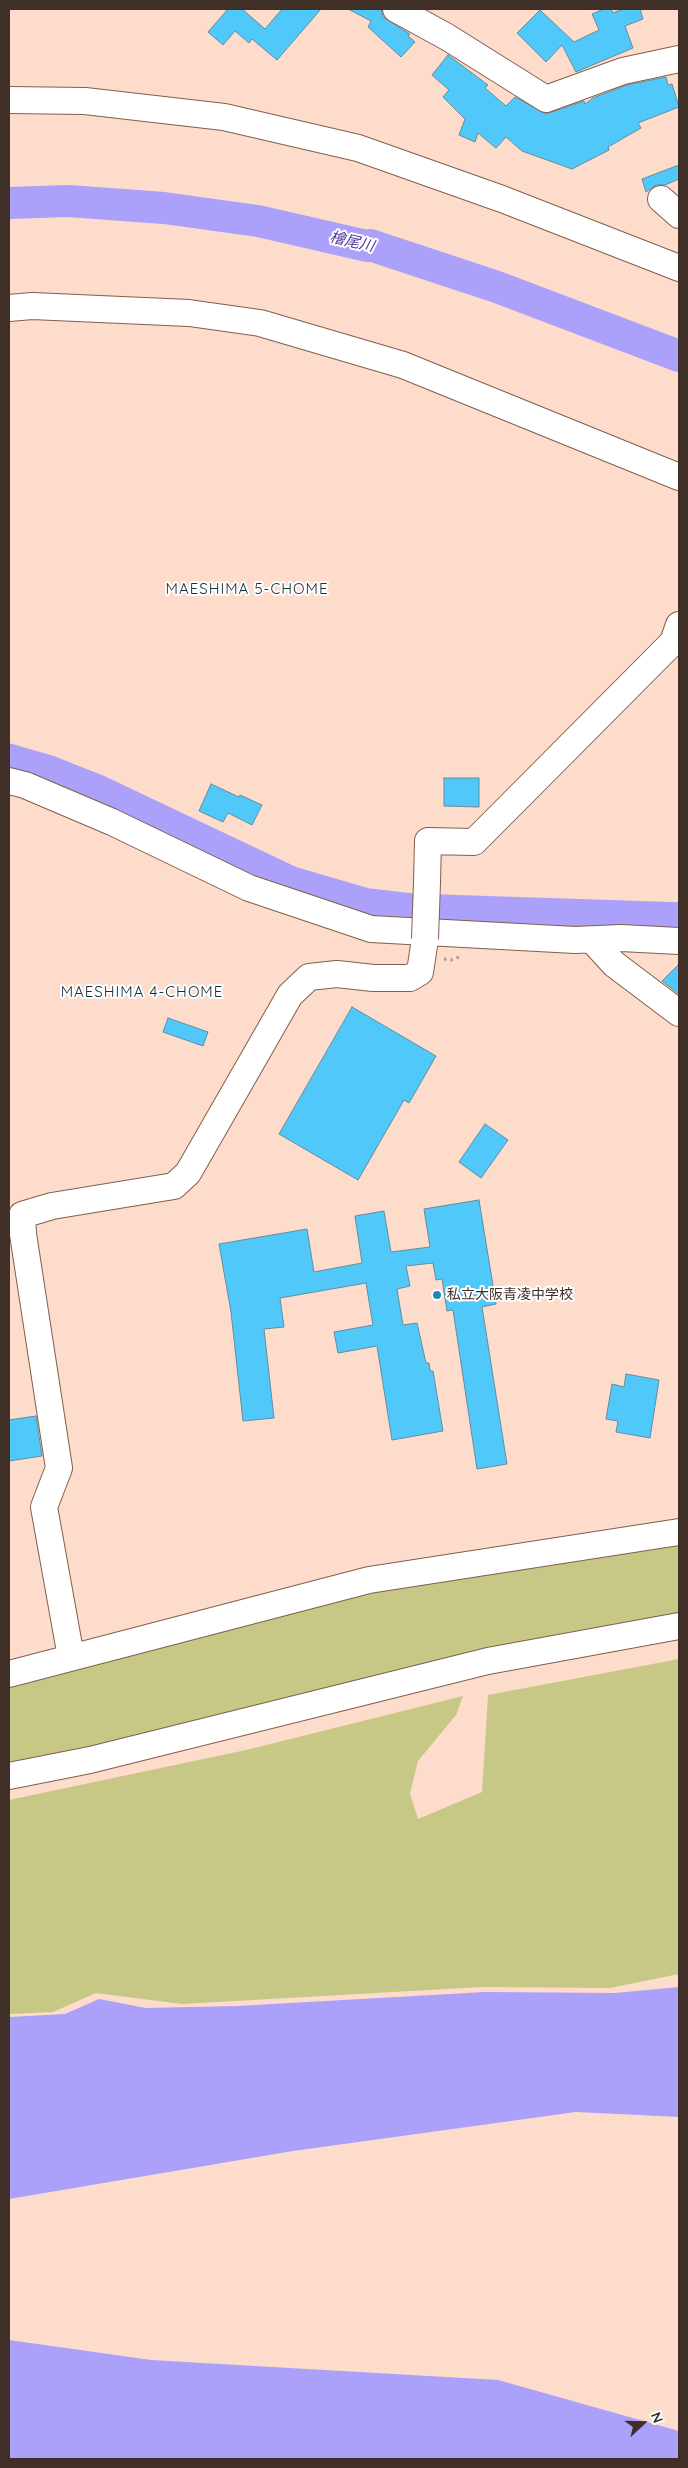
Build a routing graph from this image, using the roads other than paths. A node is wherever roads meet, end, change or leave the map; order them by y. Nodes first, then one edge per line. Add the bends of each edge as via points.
1 (396, 9) edge
2 (679, 59) edge
3 (9, 100) edge
4 (679, 268) edge
5 (9, 308) edge
6 (679, 477) edge
7 (679, 625) edge
8 (9, 781) edge
9 (593, 941) junction
10 (679, 941) edge
11 (679, 1012) edge
12 (679, 1532) edge
13 (679, 1626) edge
14 (71, 1658) junction
15 (9, 1674) edge
16 (9, 1776) edge

1 - 2 street via 546,99 623,71
3 - 4 street via 85,102 224,117 358,148 502,198
5 - 6 street via 32,306 189,313 260,323 403,365
7 - 14 street, bridge via 673,642 474,842 428,841 420,972 410,978 337,974 309,977 290,995 188,1173 174,1186 52,1206 22,1215 59,1468 44,1507
8 - 9 street via 112,822 249,888 363,926
9 - 10 street via 621,938
9 - 11 street via 614,964
12 - 14 street via 369,1580
13 - 16 street via 488,1661 90,1760
14 - 15 street

